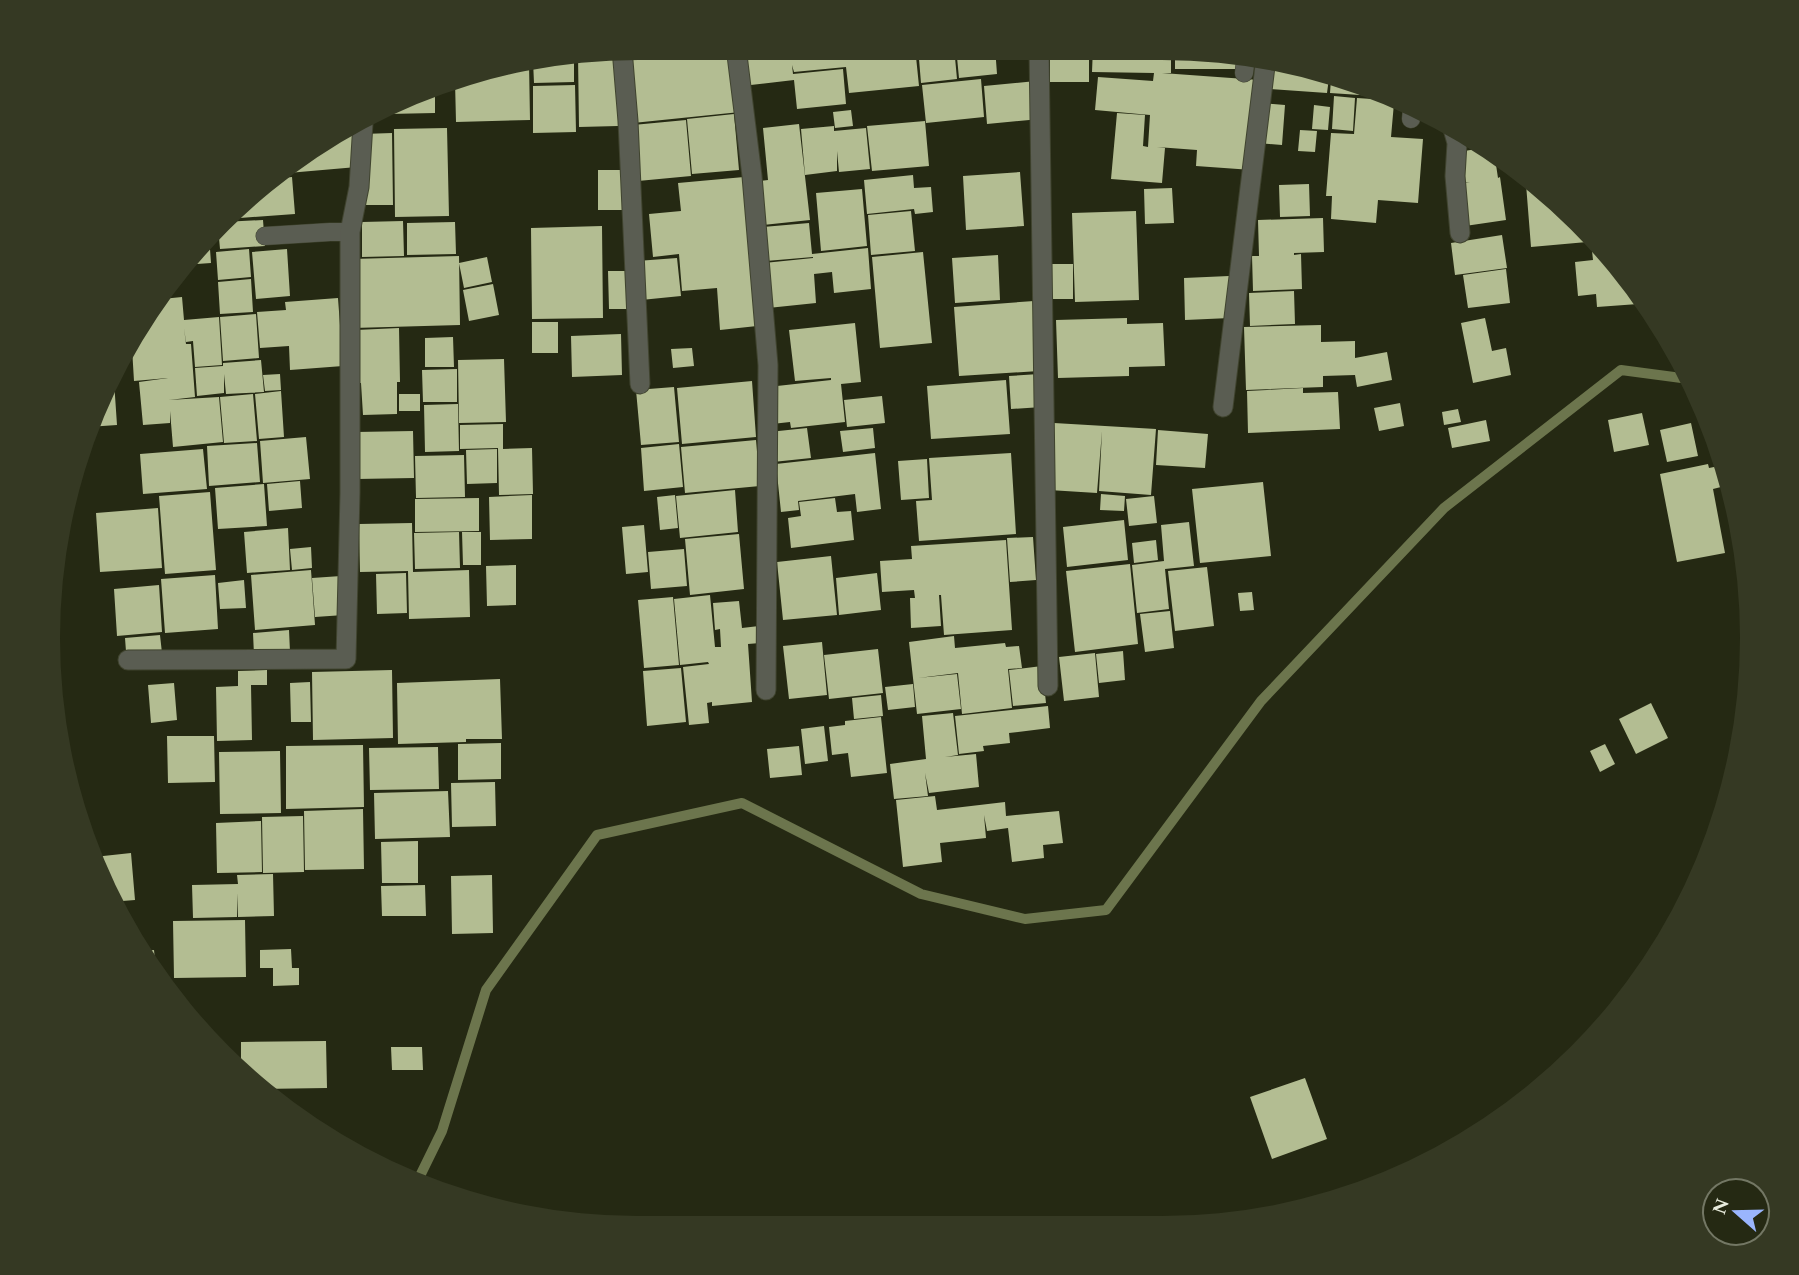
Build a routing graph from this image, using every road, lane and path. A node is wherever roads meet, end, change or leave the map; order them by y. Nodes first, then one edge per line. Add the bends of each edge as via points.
1 (623, 60) edge
2 (738, 60) edge
3 (1039, 60) edge
4 (1265, 69) edge
5 (363, 129) edge
6 (1456, 140) edge
7 (350, 232) junction
8 (1460, 233) dead end
9 (265, 236) dead end
10 (640, 384) dead end
11 (1223, 407) dead end
12 (128, 660) dead end
13 (1048, 686) dead end
14 (766, 690) dead end

1 - 10 street
2 - 14 street via 768,365
3 - 13 street
4 - 11 street
5 - 7 street
6 - 8 street
7 - 9 lane
7 - 12 street via 346,659

